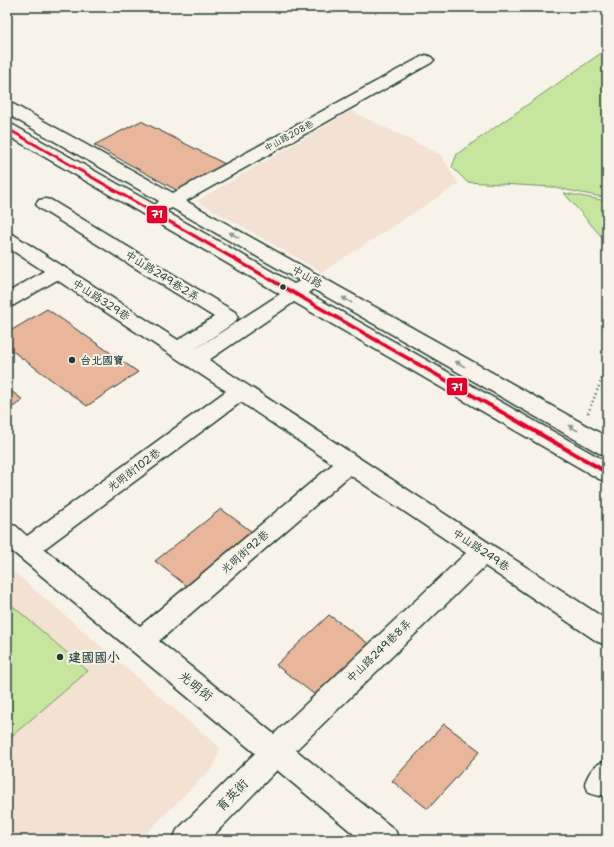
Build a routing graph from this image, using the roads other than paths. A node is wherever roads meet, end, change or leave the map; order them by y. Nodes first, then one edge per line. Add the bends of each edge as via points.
1 (426, 60) dead end
2 (7, 107) edge
3 (7, 128) edge
4 (173, 201) junction
5 (45, 204) dead end
6 (153, 212) junction
7 (7, 240) edge
8 (57, 272) junction
9 (313, 280) junction
10 (294, 294) junction
11 (7, 301) edge
12 (186, 355) junction
13 (241, 391) junction
14 (607, 447) edge
15 (349, 463) junction
16 (607, 473) edge
17 (7, 533) edge
18 (27, 550) junction
19 (483, 552) junction
20 (607, 634) edge
21 (140, 642) junction
22 (276, 751) junction
23 (188, 840) edge
24 (384, 840) edge

1 - 4 street, 中山路208巷
2 - 4 street, 中山路
3 - 6 street, 中山路
4 - 6 street, 中山路208巷
9 -> 4 street, 中山路
5 - 12 street, 中山路249巷2弄 via 228,317
6 - 10 street, 中山路
7 - 8 street, 中山路329巷
8 - 11 street
8 - 12 street, 中山路329巷
9 - 10 street
14 -> 9 street, 中山路
10 - 12 street
10 - 16 street, 中山路
12 - 13 street, 中山路249巷
13 - 15 street, 中山路249巷
13 - 18 street, 光明街102巷
15 - 19 street, 中山路249巷
15 - 21 street, 光明街92巷
17 - 18 street, 光明街
18 - 21 street, 光明街
19 - 20 street, 中山路249巷
19 - 22 street, 中山路249巷8弄
21 - 22 street, 光明街
22 - 23 street, 育英街
22 - 24 street, 光明街

